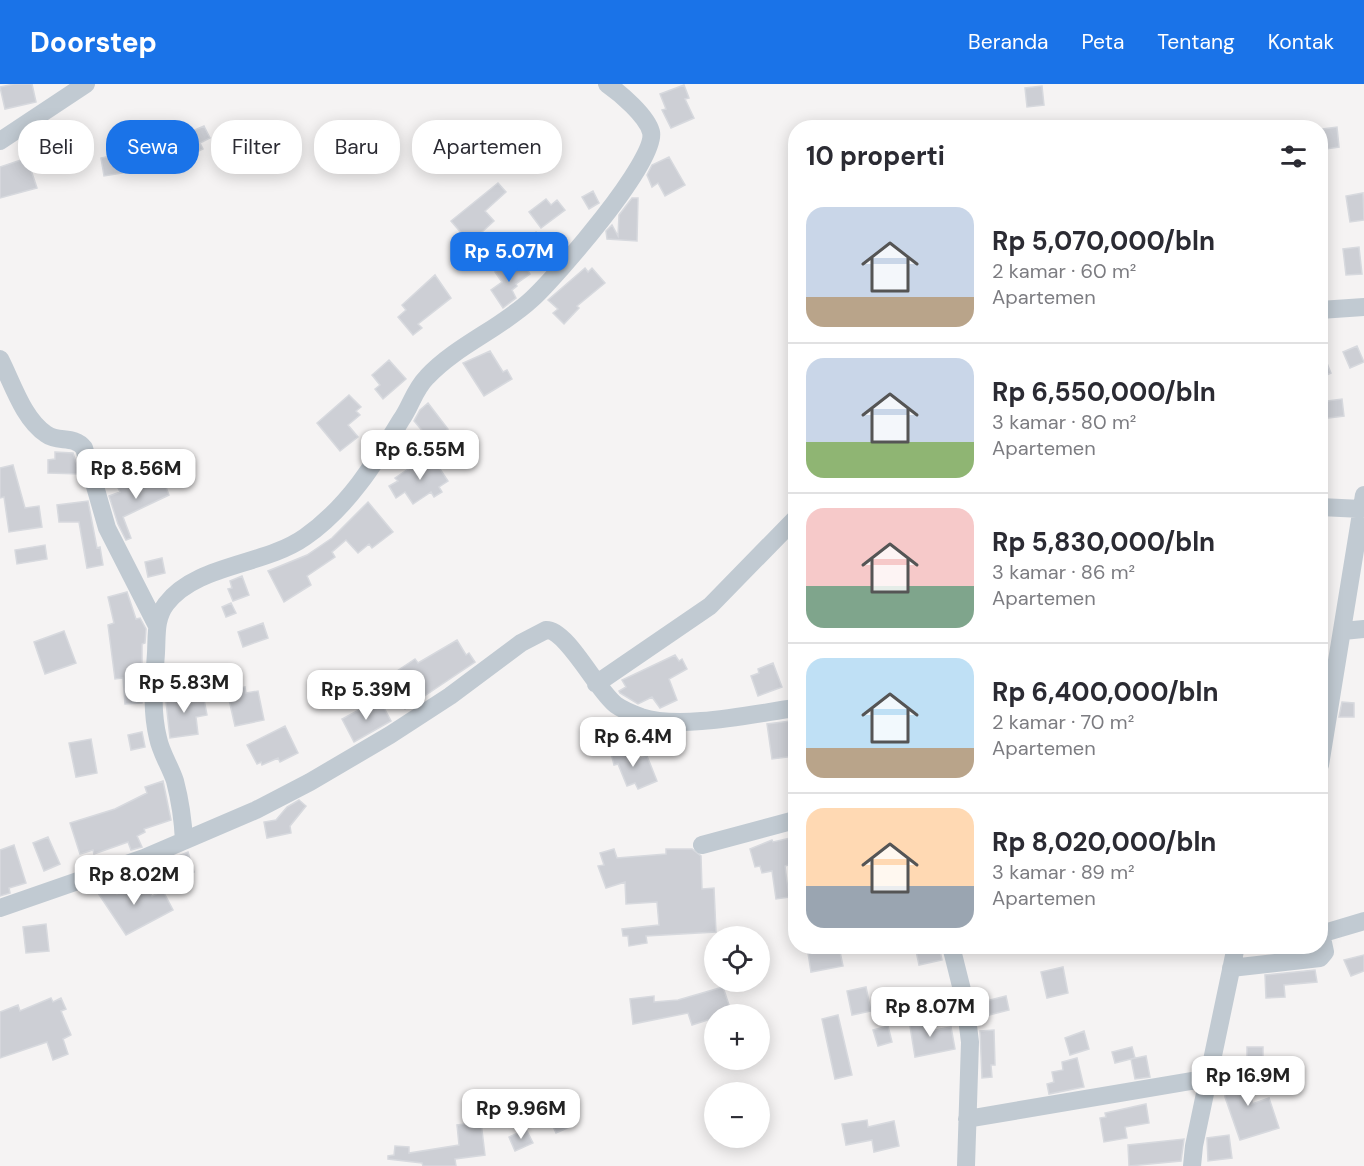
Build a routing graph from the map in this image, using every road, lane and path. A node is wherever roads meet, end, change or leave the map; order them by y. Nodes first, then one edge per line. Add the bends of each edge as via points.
1 (86, 84) edge
2 (607, 84) edge
3 (0, 141) edge
4 (1364, 307) edge
5 (1328, 309) edge
6 (0, 359) edge
7 (1363, 502) edge
8 (1328, 506) edge
9 (788, 526) edge
10 (156, 624) junction
11 (1364, 629) edge
12 (1343, 632) junction
13 (596, 684) junction
14 (788, 709) edge
15 (1328, 719) edge
16 (788, 822) edge
17 (184, 841) junction
18 (702, 845) dead end
19 (0, 908) edge
20 (1364, 921) edge
21 (1328, 932) edge
22 (953, 954) edge
23 (1234, 954) edge
24 (1323, 954) edge
25 (1231, 968) junction
26 (1209, 1078) junction
27 (967, 1119) junction
28 (966, 1166) edge
29 (1192, 1166) edge

1 - 3 street
2 - 10 street via 635,109 651,129 652,138 638,170 582,243 532,299 425,378 365,477 325,522 278,552 195,580 166,604
4 - 5 street
6 - 10 street via 37,426 50,437 76,440 84,448 107,528
7 - 8 street
7 - 12 street
9 - 13 street via 710,606
10 - 17 street via 153,705 158,740 174,779
11 - 12 street
12 - 15 street
13 - 14 street via 616,705 639,717 680,722
13 - 17 street via 557,632 539,632 450,696 310,782
16 - 18 street
17 - 19 street
20 - 21 street
22 - 27 street via 970,1042
23 - 25 street
24 - 25 street
25 - 26 street
26 - 27 street
26 - 29 street
27 - 28 street

